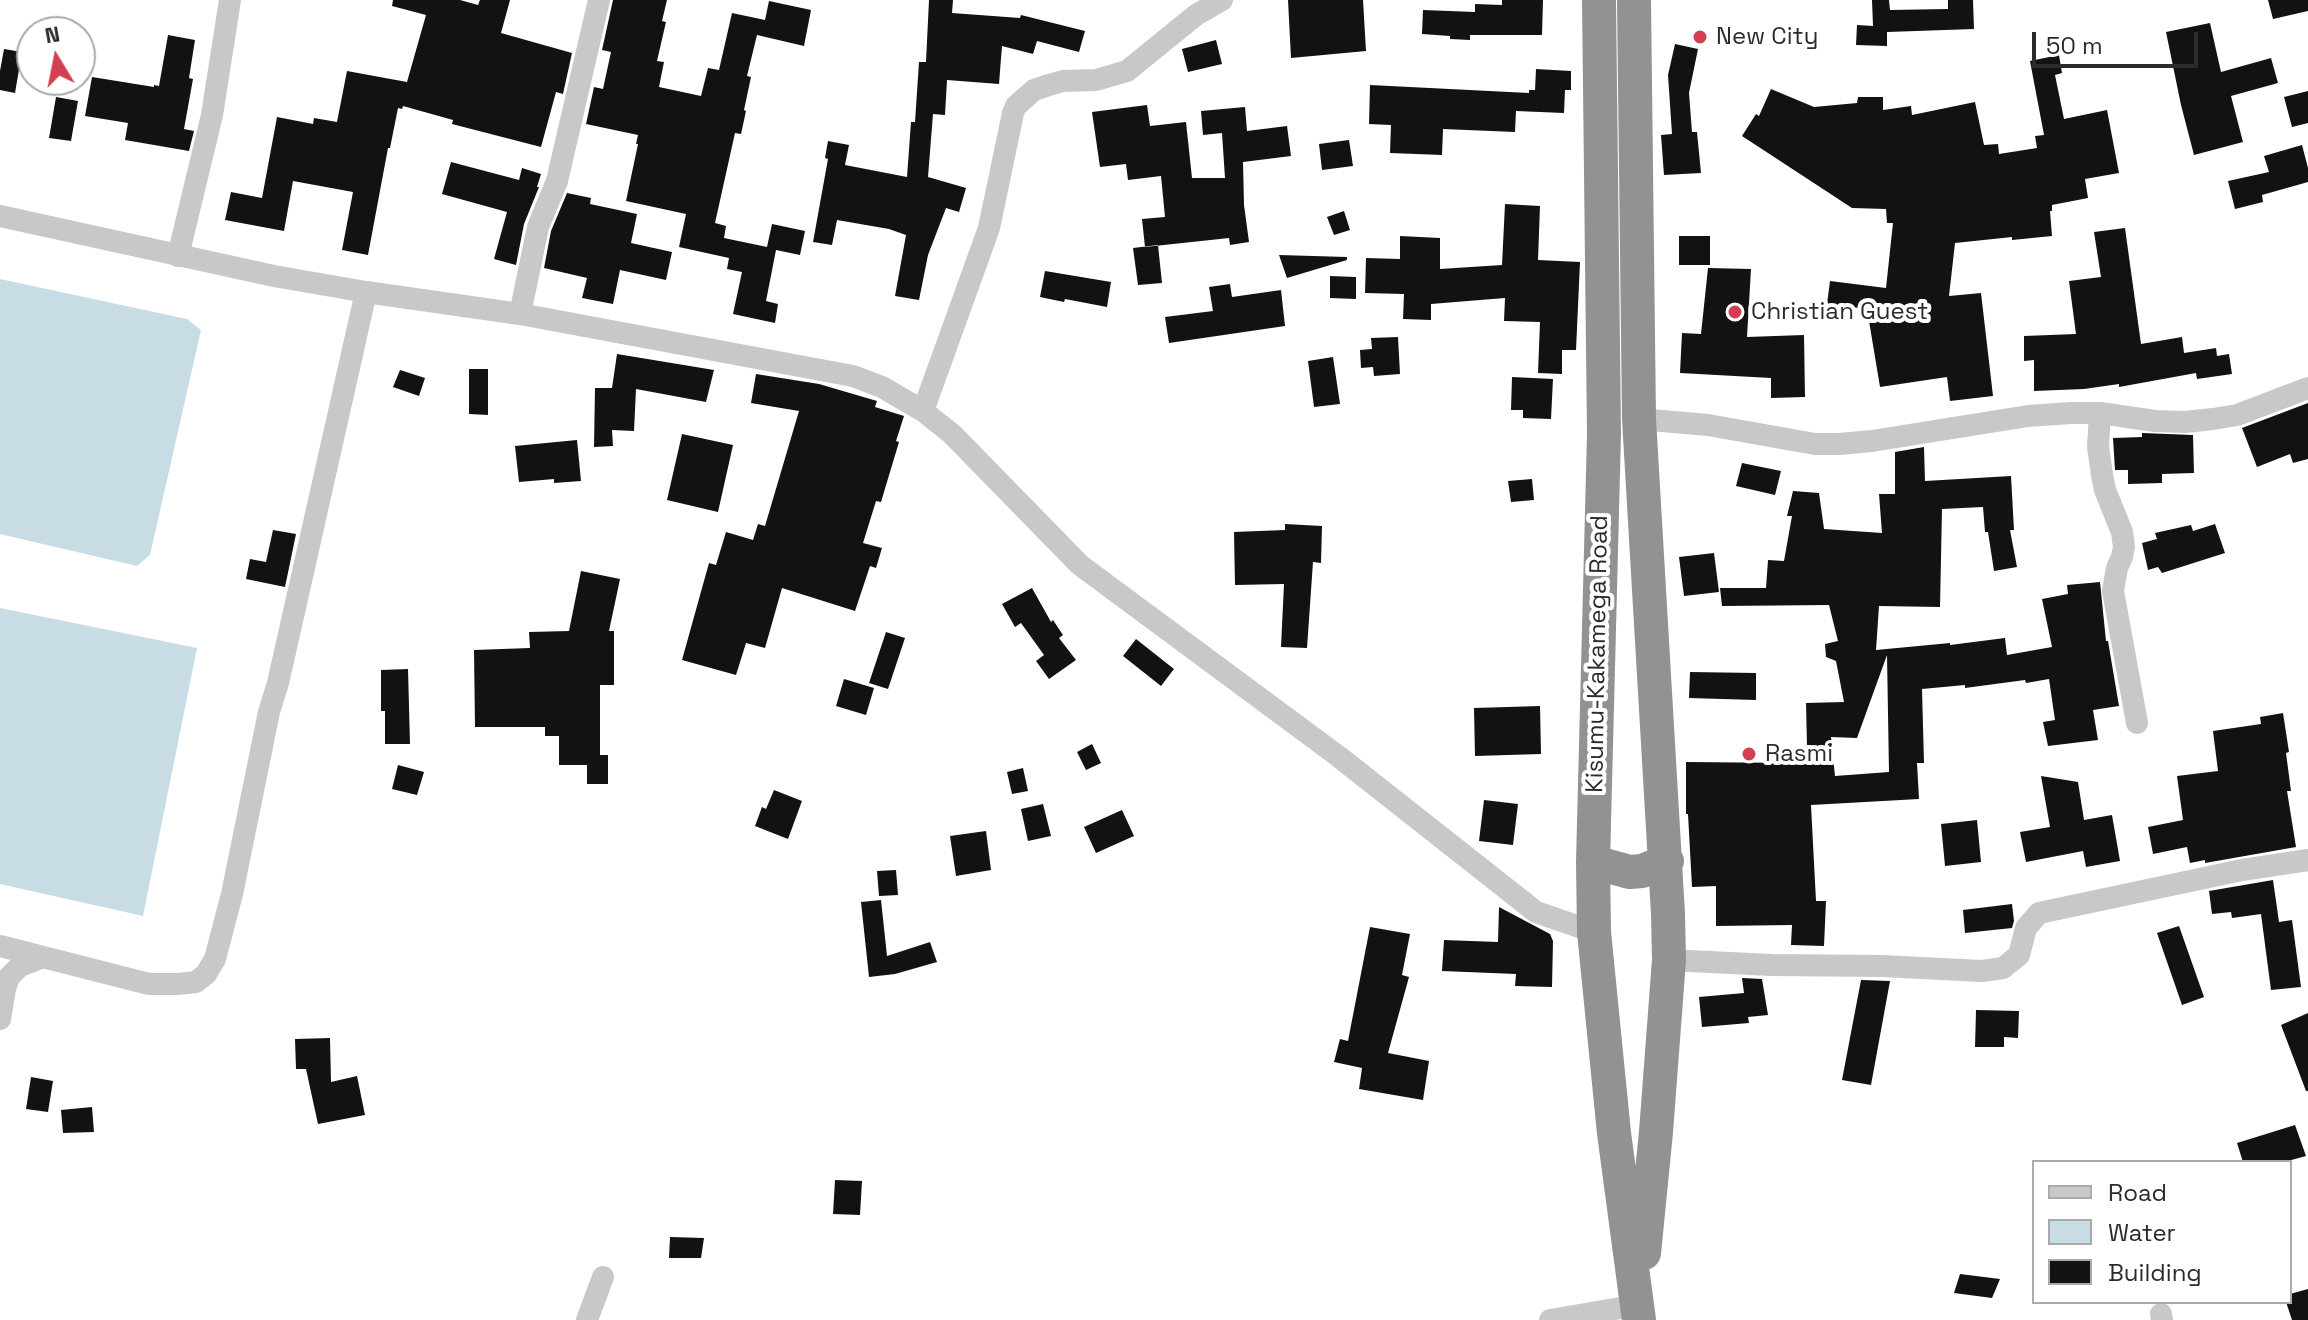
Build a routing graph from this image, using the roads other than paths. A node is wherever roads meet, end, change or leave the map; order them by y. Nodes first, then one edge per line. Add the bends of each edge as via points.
1 (230, 0) edge
2 (599, 0) edge
3 (1222, 0) edge
4 (1599, 0) edge
5 (1634, 0) edge
6 (0, 216) edge
7 (178, 256) junction
8 (366, 292) junction
9 (520, 314) junction
10 (2308, 388) edge
11 (923, 411) junction
12 (2100, 413) junction
13 (1639, 419) junction
14 (2137, 723) dead end
15 (2308, 860) edge
16 (1667, 861) junction
17 (1593, 862) junction
18 (1594, 932) junction
19 (0, 946) edge
20 (43, 957) junction
21 (1669, 960) junction
22 (0, 1019) edge
23 (603, 1277) dead end
24 (1639, 1313) edge
25 (587, 1320) edge
26 (1550, 1320) edge

1 - 7 street via 212,115
2 - 9 street
3 - 11 street via 1127,71 1049,85 1016,106 989,228
4 - 17 highway, Kisumu-Kakamega Road via 1604,434
5 - 13 highway, Kisumu-Kakamega Road
6 - 7 street
7 - 8 street
8 - 9 street
8 - 20 street via 215,959 196,982 149,984
9 - 11 street via 853,376
10 - 12 street via 2213,419 2155,421
11 - 18 street via 1080,565 1338,756 1536,912
12 - 13 street via 2028,416 1839,444
12 - 14 street via 2102,475 2124,547 2113,591
13 - 16 highway, Kisumu-Kakamega Road
15 - 21 street via 2039,913 2026,928 2019,955 2003,968
16 - 17 highway via 1630,872
16 - 21 highway, Kisumu-Kakamega Road
17 - 18 highway, Kisumu-Kakamega Road
18 - 24 highway, Kisumu-Kakamega Road
19 - 20 street
20 - 22 street via 9,977
21 - 24 highway, Kisumu-Kakamega Road
23 - 25 street
24 - 26 street

